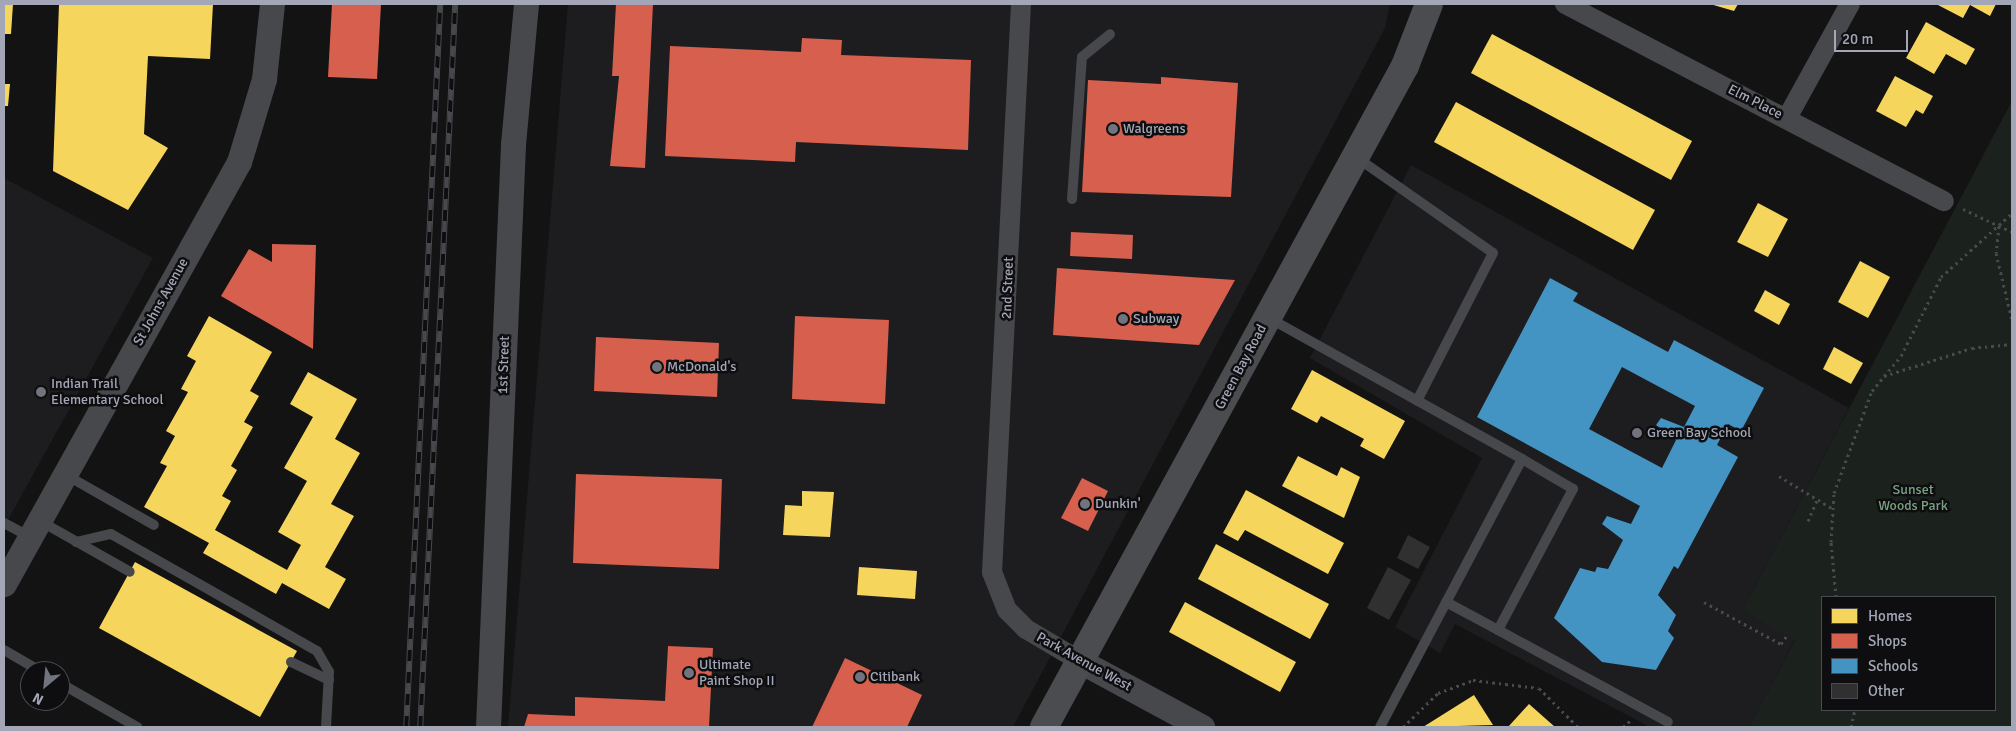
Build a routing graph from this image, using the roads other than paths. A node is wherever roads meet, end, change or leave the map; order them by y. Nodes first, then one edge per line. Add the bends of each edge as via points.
1 (272, 4) edge
2 (526, 4) edge
3 (1020, 4) edge
4 (1429, 4) edge
5 (1565, 4) edge
6 (1850, 4) edge
7 (1110, 34) dead end
8 (1787, 118) junction
9 (1356, 157) junction
10 (1072, 199) dead end
11 (1944, 201) road end
12 (1268, 317) junction
13 (1417, 400) junction
14 (1522, 459) junction
15 (65, 475) junction
16 (4, 523) edge
17 (154, 525) dead end
18 (34, 529) junction
19 (76, 542) junction
20 (130, 572) dead end
21 (992, 572) joint
22 (4, 584) edge
23 (1446, 602) junction
24 (1498, 630) junction
25 (4, 650) edge
26 (23, 661) edge
27 (1080, 661) junction
28 (291, 662) dead end
29 (328, 680) junction
30 (70, 689) edge
31 (1668, 722) dead end
32 (137, 727) edge
33 (326, 727) edge
34 (488, 727) edge
35 (1044, 727) edge
36 (1202, 727) edge
37 (1380, 727) edge

1 - 15 street, St Johns Avenue via 264,79 239,162
2 - 34 street, 1st Street via 513,144
3 - 21 street, 2nd Street
4 - 9 main road, Green Bay Road via 1405,66
5 - 8 street, Elm Place
6 - 8 street
7 - 10 lane via 1082,57
8 - 11 street, Elm Place
9 - 12 main road, Green Bay Road
9 - 13 lane via 1493,254
12 - 13 lane
12 - 27 main road, Green Bay Road
13 - 14 lane
14 - 23 lane
14 - 24 lane via 1573,489
15 - 17 lane
15 - 18 street, St Johns Avenue
16 - 18 lane
18 - 19 lane
18 - 22 street, St Johns Avenue
19 - 20 lane
19 - 29 lane via 112,534 316,651 329,672
21 - 27 street, Park Avenue West via 1014,616 1026,629
23 - 24 lane
23 - 37 lane
24 - 31 lane
25 - 26 lane
27 - 35 main road, Green Bay Road
27 - 36 street, Park Avenue West
28 - 29 lane
29 - 33 lane
30 - 32 lane

